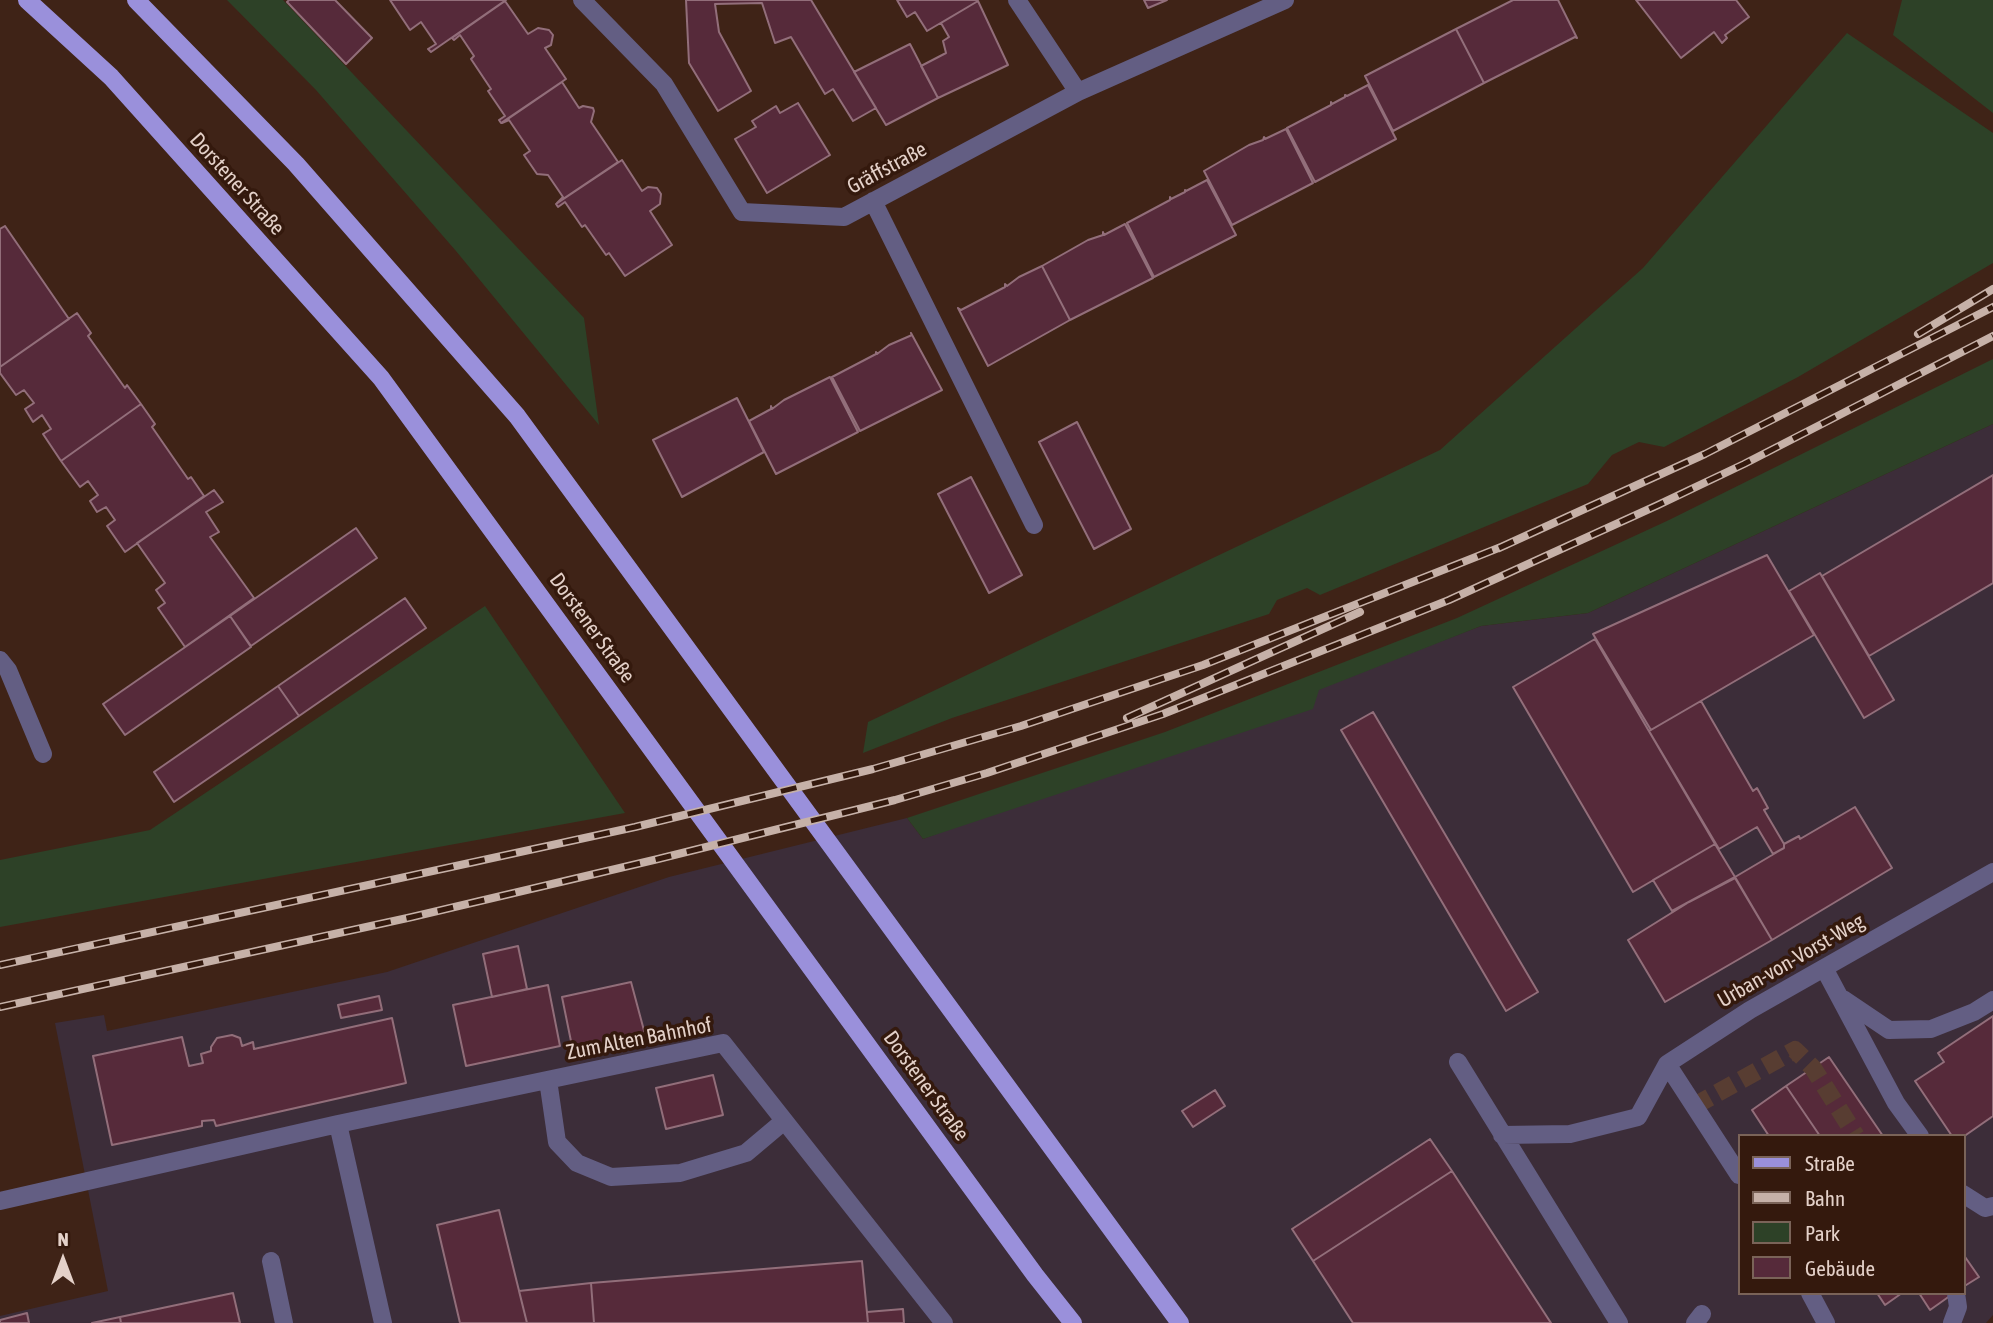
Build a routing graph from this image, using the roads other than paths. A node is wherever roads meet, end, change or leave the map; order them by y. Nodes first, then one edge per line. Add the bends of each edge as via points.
1 (27, 0) edge
2 (136, 0) edge
3 (582, 0) edge
4 (1017, 0) edge
5 (1285, 0) edge
6 (1079, 92) junction
7 (873, 201) junction
8 (1034, 525) dead end
9 (0, 660) edge
10 (43, 754) dead end
11 (1993, 872) edge
12 (1824, 968) junction
13 (1840, 997) junction
14 (1993, 1000) edge
15 (1458, 1062) dead end
16 (1667, 1064) junction
17 (548, 1080) junction
18 (785, 1121) junction
19 (338, 1124) junction
20 (1919, 1134) edge
21 (1502, 1135) junction
22 (1738, 1173) edge
23 (1965, 1195) edge
24 (0, 1201) edge
25 (1993, 1206) edge
26 (271, 1261) dead end
27 (1811, 1295) edge
28 (1956, 1295) edge
29 (284, 1323) edge
30 (383, 1323) edge
31 (944, 1323) edge
32 (1073, 1323) edge
33 (1180, 1323) edge
34 (1619, 1323) edge
35 (1826, 1323) edge
36 (1952, 1323) edge

1 - 32 main road, Dorstener Straße via 111,77 381,378
2 - 33 main road via 296,164 517,416
3 - 7 street, Gräffstraße via 664,84 742,212 844,217
4 - 6 street
5 - 6 street, Gräffstraße
6 - 7 street, Gräffstraße
7 - 8 street
9 - 10 street
11 - 12 street, Urban-von-Vorst-Weg
12 - 13 street
12 - 16 street, Urban-von-Vorst-Weg
13 - 14 street via 1889,1030 1931,1029
13 - 20 street via 1896,1103
15 - 21 street
16 - 21 street, Urban-von-Vorst-Weg via 1638,1117 1570,1134
16 - 22 street
17 - 18 street, Zum Alten Bahnhof via 723,1043
17 - 18 street via 558,1142 577,1163 611,1177 680,1173 746,1153
17 - 19 street, Zum Alten Bahnhof
18 - 31 street, Zum Alten Bahnhof
19 - 24 street, Zum Alten Bahnhof
19 - 30 street
21 - 34 street
23 - 25 street via 1985,1208
26 - 29 street
27 - 35 street
28 - 36 street via 1958,1307

